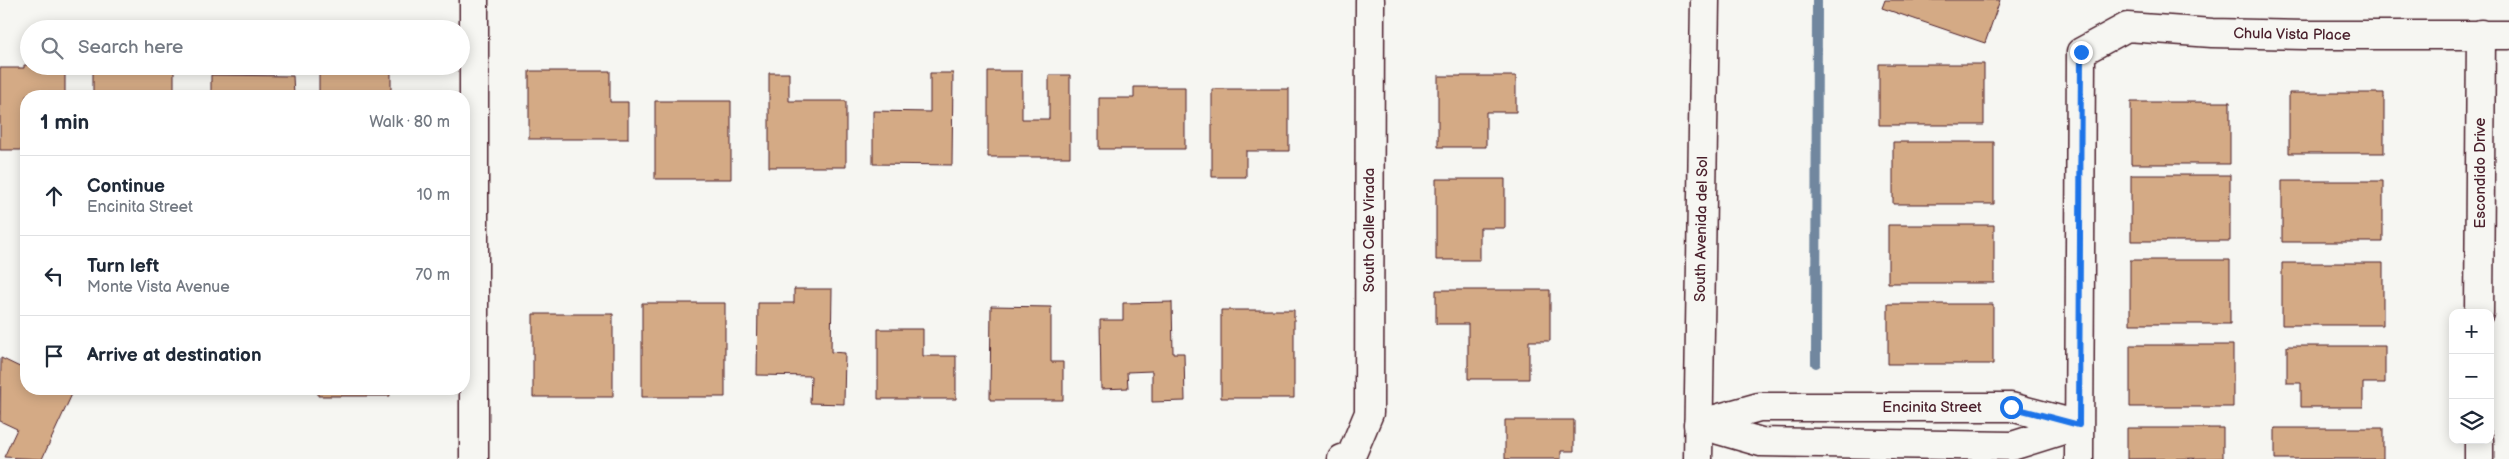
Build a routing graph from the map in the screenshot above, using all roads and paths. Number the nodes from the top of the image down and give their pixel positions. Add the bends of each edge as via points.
1 (474, 0) edge
2 (1370, 0) edge
3 (1705, 0) edge
4 (2481, 34) junction
5 (2509, 35) edge
6 (2479, 309) edge
7 (1698, 424) junction
8 (2079, 425) junction
9 (2479, 444) edge
10 (1346, 458) edge
11 (474, 459) edge
12 (1698, 459) edge
13 (2079, 459) edge
14 (2479, 459) edge

1 - 11 street
2 - 10 street, South Calle Virada via 1369,413
3 - 7 street, South Avenida del Sol
4 - 5 street, Chula Vista Place
4 - 6 street, Escondido Drive
4 - 8 street, Chula Vista Place via 2304,35 2127,27 2081,52
7 - 8 street, Encinita Street via 1759,406 1778,406 2011,407
7 - 8 street via 1761,442 2012,446
7 - 12 street, South Avenida del Sol
8 - 13 street
9 - 14 street

